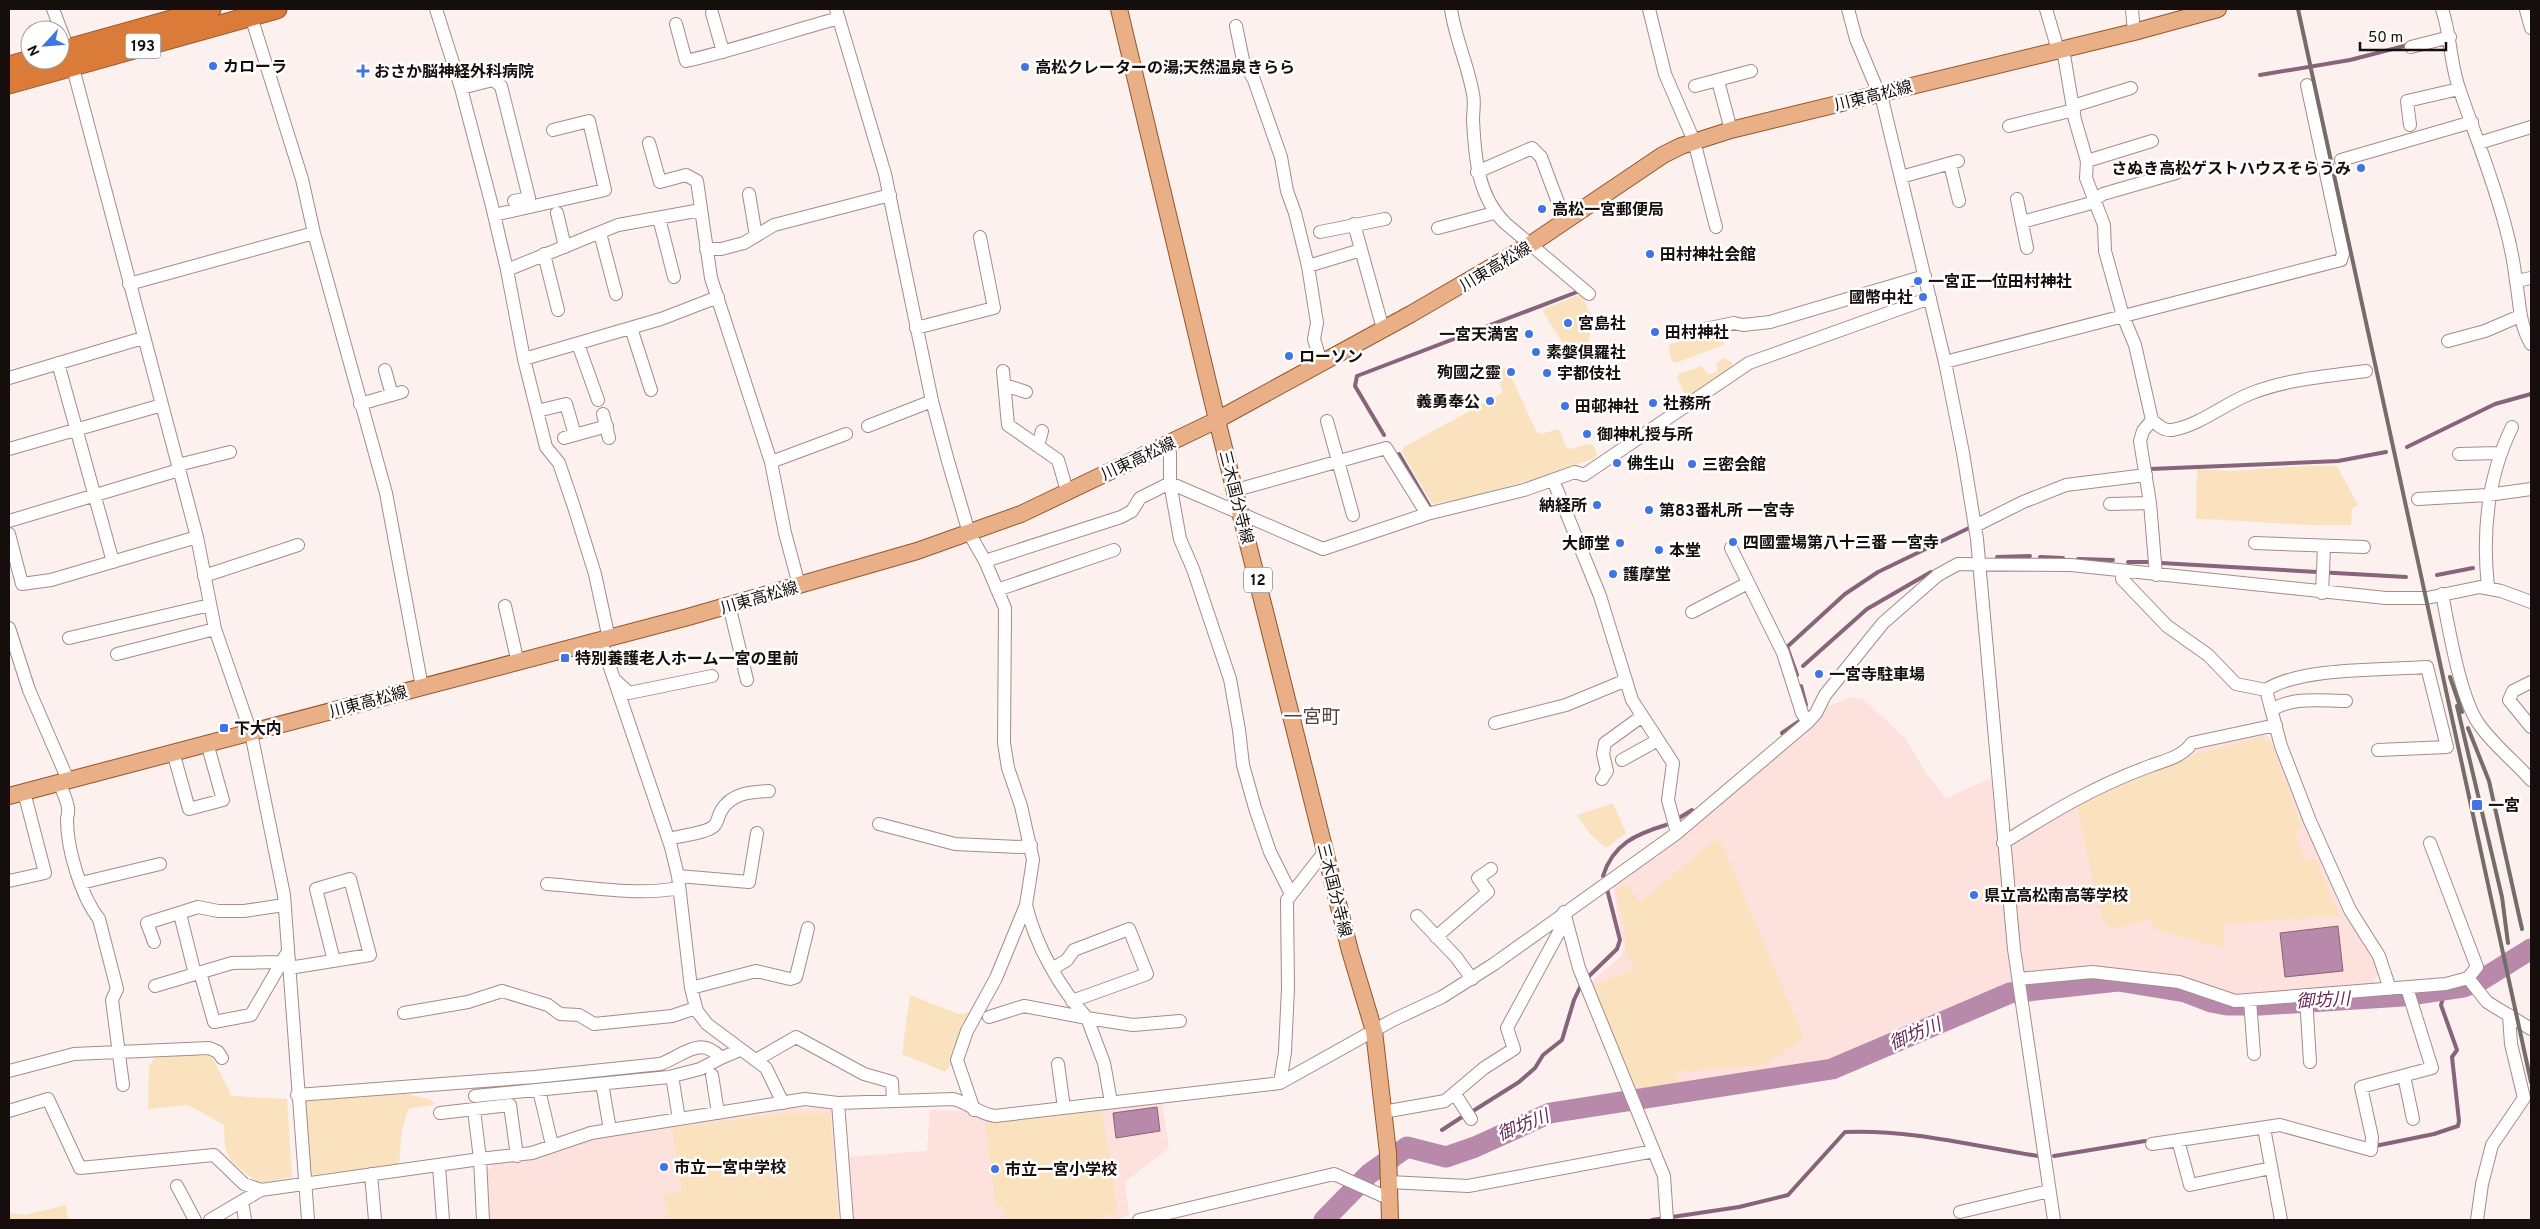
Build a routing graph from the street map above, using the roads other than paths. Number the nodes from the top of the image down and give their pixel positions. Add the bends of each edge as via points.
1 (211, 9) edge
2 (277, 9) edge
3 (436, 9) edge
4 (1119, 9) edge
5 (1452, 9) edge
6 (1649, 9) edge
7 (1848, 9) edge
8 (2046, 9) edge
9 (2132, 9) edge
10 (2442, 9) edge
11 (2213, 10) edge
12 (2526, 10) dead end
13 (250, 12) edge
14 (712, 13) dead end
15 (838, 13) edge
16 (676, 24) dead end
17 (1236, 26) dead end
18 (2531, 28) edge
19 (2134, 32) junction
20 (2450, 37) junction
21 (2411, 47) dead end
22 (2061, 50) junction
23 (723, 52) junction
24 (70, 55) edge
25 (70, 55) edge
26 (70, 67) edge
27 (38, 70) edge
28 (1750, 71) dead end
29 (1718, 81) junction
30 (9, 84) edge
31 (1695, 86) dead end
32 (2307, 86) dead end
33 (461, 88) junction
34 (2131, 88) dead end
35 (2459, 89) junction
36 (1880, 93) junction
37 (2073, 108) junction
38 (2472, 122) junction
39 (2009, 126) dead end
40 (2410, 126) dead end
41 (2531, 127) edge
42 (553, 130) dead end
43 (1731, 130) junction
44 (1694, 141) junction
45 (2152, 141) dead end
46 (650, 143) dead end
47 (2479, 144) junction
48 (2341, 160) dead end
49 (2087, 161) junction
50 (1477, 172) junction
51 (2176, 172) dead end
52 (1901, 177) junction
53 (749, 194) dead end
54 (890, 195) junction
55 (2016, 199) dead end
56 (2094, 200) junction
57 (1959, 201) dead end
58 (493, 210) junction
59 (701, 210) junction
60 (557, 213) dead end
61 (1494, 213) junction
62 (659, 218) junction
63 (1385, 219) dead end
64 (1565, 221) junction
65 (2022, 222) junction
66 (1354, 224) junction
67 (1716, 227) dead end
68 (1438, 228) dead end
69 (600, 232) junction
70 (1320, 232) dead end
71 (314, 233) junction
72 (756, 236) junction
73 (980, 238) dead end
74 (1531, 244) junction
75 (565, 247) junction
76 (2027, 248) dead end
77 (706, 249) junction
78 (1361, 250) junction
79 (544, 254) junction
80 (1308, 266) junction
81 (507, 270) junction
82 (1925, 276) junction
83 (674, 277) dead end
84 (2522, 280) edge
85 (129, 284) junction
86 (616, 294) dead end
87 (1589, 294) dead end
88 (718, 297) junction
89 (1930, 298) junction
90 (558, 310) dead end
91 (2123, 316) junction
92 (2520, 316) junction
93 (631, 328) junction
94 (916, 328) junction
95 (1383, 329) junction
96 (1695, 331) dead end
97 (144, 338) junction
98 (2448, 341) dead end
99 (578, 344) junction
100 (2531, 344) edge
101 (524, 359) junction
102 (1945, 362) junction
103 (58, 363) junction
104 (1321, 363) junction
105 (384, 370) dead end
106 (1003, 371) dead end
107 (2366, 372) dead end
108 (9, 378) edge
109 (1005, 385) junction
110 (651, 390) dead end
111 (1026, 392) dead end
112 (598, 400) dead end
113 (932, 401) junction
114 (360, 404) junction
115 (162, 405) junction
116 (537, 411) junction
117 (1217, 420) junction
118 (1328, 420) dead end
119 (2152, 420) junction
120 (606, 426) dead end
121 (868, 426) dead end
122 (2512, 427) dead end
123 (77, 429) junction
124 (1042, 431) dead end
125 (846, 434) dead end
126 (1167, 445) junction
127 (1038, 446) junction
128 (9, 449) edge
129 (230, 452) dead end
130 (2499, 453) junction
131 (2459, 454) dead end
132 (1338, 460) junction
133 (771, 462) junction
134 (178, 468) junction
135 (2146, 475) junction
136 (1553, 480) junction
137 (1170, 483) junction
138 (2531, 489) edge
139 (1236, 490) junction
140 (1067, 491) junction
141 (96, 495) junction
142 (2488, 496) junction
143 (2418, 499) dead end
144 (2150, 503) junction
145 (2110, 504) dead end
146 (1242, 514) junction
147 (1427, 514) junction
148 (1353, 516) dead end
149 (9, 521) edge
150 (1975, 526) junction
151 (969, 533) junction
152 (9, 534) edge
153 (197, 537) junction
154 (2255, 543) dead end
155 (298, 545) dead end
156 (2324, 547) junction
157 (2364, 547) dead end
158 (1731, 548) dead end
159 (1114, 550) dead end
160 (985, 561) junction
161 (113, 562) junction
162 (1978, 564) junction
163 (2123, 571) junction
164 (2156, 575) junction
165 (204, 576) junction
166 (1748, 583) junction
167 (799, 585) junction
168 (2488, 587) junction
169 (997, 590) junction
170 (2322, 593) junction
171 (2442, 594) junction
172 (2531, 602) edge
173 (729, 605) junction
174 (210, 606) junction
175 (505, 606) dead end
176 (1692, 612) dead end
177 (9, 628) edge
178 (215, 629) junction
179 (69, 638) dead end
180 (605, 640) junction
181 (117, 654) dead end
182 (518, 663) junction
183 (712, 676) dead end
184 (614, 680) junction
185 (747, 680) dead end
186 (1624, 681) junction
187 (2531, 682) edge
188 (422, 687) junction
189 (2266, 690) junction
190 (2346, 701) dead end
191 (2272, 710) junction
192 (1641, 717) junction
193 (1808, 722) junction
194 (1495, 723) dead end
195 (2276, 726) junction
196 (2531, 727) edge
197 (251, 732) junction
198 (1658, 740) junction
199 (207, 743) junction
200 (2378, 750) dead end
201 (173, 752) junction
202 (1622, 760) dead end
203 (1602, 779) dead end
204 (2531, 780) edge
205 (64, 781) junction
206 (769, 791) dead end
207 (16, 794) edge
208 (879, 824) dead end
209 (756, 833) dead end
210 (1677, 833) junction
211 (668, 839) junction
212 (2003, 843) junction
213 (2430, 843) dead end
214 (1031, 845) junction
215 (1325, 850) junction
216 (160, 864) dead end
217 (1491, 869) dead end
218 (9, 881) edge
219 (679, 882) junction
220 (81, 883) junction
221 (547, 884) dead end
222 (1291, 894) junction
223 (284, 905) junction
224 (1026, 905) junction
225 (180, 914) junction
226 (1565, 915) junction
227 (1417, 916) dead end
228 (808, 928) dead end
229 (1436, 937) junction
230 (154, 942) dead end
231 (286, 961) junction
232 (334, 961) junction
233 (1052, 969) junction
234 (198, 973) junction
235 (1472, 979) junction
236 (2019, 980) junction
237 (2471, 981) junction
238 (155, 986) dead end
239 (691, 988) junction
240 (2390, 989) junction
241 (2409, 993) junction
242 (1072, 1001) junction
243 (2306, 1001) junction
244 (2251, 1005) junction
245 (696, 1008) junction
246 (404, 1013) dead end
247 (2509, 1015) junction
248 (989, 1017) dead end
249 (1087, 1018) junction
250 (1180, 1021) dead end
251 (2529, 1025) edge
252 (1374, 1031) junction
253 (740, 1050) junction
254 (120, 1053) junction
255 (2254, 1054) dead end
256 (222, 1058) dead end
257 (721, 1058) junction
258 (756, 1060) junction
259 (2310, 1062) dead end
260 (1058, 1064) dead end
261 (9, 1071) edge
262 (712, 1075) dead end
263 (2404, 1076) junction
264 (673, 1082) dead end
265 (1280, 1083) junction
266 (123, 1085) dead end
267 (603, 1089) dead end
268 (539, 1090) junction
269 (297, 1094) junction
270 (1455, 1094) junction
271 (475, 1096) dead end
272 (893, 1100) junction
273 (1111, 1102) junction
274 (783, 1103) junction
275 (838, 1103) junction
276 (1064, 1108) junction
277 (474, 1110) junction
278 (974, 1110) junction
279 (9, 1111) edge
280 (1383, 1112) junction
281 (440, 1113) dead end
282 (718, 1113) junction
283 (679, 1119) junction
284 (1471, 1119) dead end
285 (2413, 1119) dead end
286 (2264, 1128) junction
287 (610, 1130) junction
288 (2178, 1140) junction
289 (2152, 1144) dead end
290 (552, 1145) junction
291 (1654, 1151) junction
292 (517, 1156) junction
293 (480, 1159) junction
294 (440, 1166) junction
295 (2271, 1168) junction
296 (371, 1174) junction
297 (1389, 1177) junction
298 (304, 1183) junction
299 (177, 1186) dead end
300 (261, 1190) junction
301 (2049, 1191) junction
302 (1390, 1199) junction
303 (242, 1201) junction
304 (1960, 1212) dead end
305 (1667, 1217) edge
306 (195, 1220) edge
307 (210, 1220) edge
308 (245, 1220) edge
309 (308, 1220) edge
310 (376, 1220) edge
311 (444, 1220) edge
312 (483, 1220) edge
313 (847, 1220) edge
314 (1139, 1220) edge
315 (1390, 1220) edge
316 (2054, 1220) edge
317 (2281, 1220) edge
318 (2477, 1220) edge

1 - 24 highway, 193
2 - 13 highway, 193
3 - 33 street
4 - 117 main road, 三木国分寺線 / 12
5 - 50 street via 1474,96
6 - 44 street via 1665,74
7 - 36 street via 1856,39
8 - 22 street
9 - 19 street
10 - 20 street
11 - 19 main road, 川東高松線
12 - 18 street
13 - 25 highway, 193
13 - 71 street via 302,179
14 - 23 street
15 - 23 street
15 - 54 street
16 - 23 street via 686,61
17 - 80 street via 1243,60 1254,80 1281,157
19 - 22 main road, 川東高松線
20 - 21 street
20 - 35 street
22 - 36 main road, 川東高松線
22 - 37 street
26 - 85 street
27 - 30 highway, 193
28 - 29 street
29 - 31 street
29 - 43 street
32 - 91 street via 2343,253 2341,260
33 - 58 street
33 - 58 street via 493,80 501,86 529,198
34 - 37 street
35 - 38 street
35 - 40 street via 2407,102
36 - 43 main road, 川東高松線
36 - 52 street
37 - 39 street
37 - 49 street
38 - 47 street
38 - 48 street
41 - 47 street
42 - 58 street via 589,121 605,190
43 - 44 main road, 川東高松線
44 - 64 main road, 川東高松線 via 1663,155
44 - 67 street
45 - 49 street
46 - 59 street via 660,182 686,175 697,182
47 - 84 street
49 - 56 street via 2086,178
50 - 61 street
50 - 64 street via 1532,148 1541,158
51 - 56 street via 2103,194
52 - 57 street via 1954,163
52 - 82 street
53 - 72 street
54 - 72 street via 774,225
54 - 94 street
55 - 65 street
56 - 65 street
56 - 91 street via 2104,225 2105,251
58 - 81 street
59 - 62 street
59 - 77 street
60 - 75 street
61 - 68 street
61 - 74 street
62 - 69 street via 618,225
62 - 83 street
63 - 66 street
64 - 74 main road, 川東高松線
65 - 76 street
66 - 70 street
66 - 78 street
69 - 75 street
69 - 86 street
71 - 85 street
71 - 114 street
72 - 77 street via 721,249
73 - 94 street via 994,308
74 - 87 street
74 - 95 main road, 川東高松線
75 - 79 street
77 - 88 street
78 - 80 street
78 - 95 street
79 - 81 street
79 - 90 street
80 - 104 street via 1317,323 1314,339
81 - 101 street
82 - 89 street
82 - 96 street via 1770,322 1743,325 1734,322
84 - 92 street
85 - 97 street
88 - 93 street
88 - 133 street
89 - 102 street
89 - 136 street via 1749,364 1584,475 1575,472
91 - 102 street
91 - 119 street via 2135,345
92 - 98 street via 2485,331
92 - 100 street
93 - 99 street
93 - 110 street
94 - 113 street
95 - 104 main road, 川東高松線
97 - 103 street
97 - 115 street
99 - 101 street
99 - 112 street
101 - 116 street
102 - 150 street
103 - 108 street
103 - 123 street
104 - 117 main road, 川東高松線
105 - 114 street via 397,393
106 - 109 street
107 - 119 street via 2316,378 2251,393 2220,411 2171,430 2162,429
109 - 111 street
109 - 127 street via 1008,425
113 - 121 street
113 - 151 street
114 - 188 street via 386,493
115 - 123 street
115 - 134 street
116 - 120 street via 566,404 570,436
116 - 180 street via 546,447 559,463 595,574
117 - 126 main road, 川東高松線
117 - 139 main road, 三木国分寺線 / 12
118 - 132 street
119 - 135 street via 2140,441
122 - 130 street
123 - 128 street
123 - 141 street
124 - 127 street
125 - 133 street
126 - 137 street
126 - 140 main road, 川東高松線
127 - 140 street via 1058,460
129 - 134 street
130 - 131 street
130 - 142 street
132 - 139 street
132 - 147 street via 1386,448
132 - 148 street
133 - 167 street
134 - 141 street
134 - 153 street
135 - 144 street
135 - 150 street via 2066,485
136 - 147 street
136 - 186 street via 1600,596
137 - 146 street
137 - 160 street via 1140,498 1132,511 1121,517
137 - 222 street via 1180,539 1230,679 1243,765 1255,808 1270,852
138 - 142 street
139 - 146 main road, 三木国分寺線 / 12
140 - 151 main road, 川東高松線 via 1021,514
141 - 149 street
141 - 161 street
142 - 143 street
142 - 168 street via 2484,554
144 - 145 street
144 - 164 street
146 - 147 street via 1323,549
146 - 215 main road, 三木国分寺線 / 12
150 - 162 street
151 - 160 street
151 - 167 main road, 川東高松線
152 - 161 street via 22,584 50,580
153 - 161 street
153 - 165 street
154 - 156 street
155 - 165 street
156 - 157 street
156 - 170 street
158 - 166 street
159 - 169 street
160 - 169 street
162 - 163 street via 2071,565
162 - 193 street via 1958,564 1946,570 1883,623 1825,695
162 - 212 street
163 - 164 street
163 - 189 street via 2122,580 2167,626 2208,655 2236,684
164 - 170 street
165 - 174 street
166 - 176 street
166 - 193 street via 1783,653
167 - 173 main road, 川東高松線
168 - 171 street
168 - 172 street
169 - 214 street via 1005,608 1004,744
170 - 171 street via 2408,599
171 - 204 street via 2452,646 2473,715
173 - 180 main road, 川東高松線
173 - 185 street
174 - 178 street
174 - 179 street
175 - 182 street
177 - 205 street via 28,690
178 - 181 street
178 - 197 street
180 - 182 main road, 川東高松線
180 - 184 street
182 - 188 main road, 川東高松線
183 - 184 street via 629,693
184 - 211 street
186 - 192 street
186 - 194 street via 1566,705
187 - 196 street via 2513,691 2509,700
188 - 197 main road, 川東高松線
189 - 191 street
189 - 200 street via 2278,681 2308,675 2426,667 2447,747
190 - 191 street via 2299,701 2282,704
191 - 195 street
192 - 198 street
192 - 203 street via 1605,743 1603,754 1607,771
193 - 210 street
195 - 212 street via 2192,743 2184,753 2114,779 2077,797
195 - 240 street via 2310,821 2350,910 2379,956
197 - 199 main road, 川東高松線
197 - 223 street
198 - 202 street
198 - 210 street via 1673,763 1668,800
199 - 201 main road, 川東高松線
199 - 201 street via 223,800 189,808
201 - 205 main road, 川東高松線
205 - 207 main road, 川東高松線
205 - 220 street via 71,848
206 - 211 street via 733,798 726,802 716,825
207 - 218 street via 45,873
208 - 214 street via 955,844
209 - 219 street via 749,882
210 - 226 street
211 - 219 street
212 - 236 street
213 - 237 street via 2477,967
214 - 224 street via 1034,860
215 - 222 street
215 - 252 main road, 三木国分寺線 / 12
216 - 220 street
217 - 229 street via 1478,878 1488,892
219 - 221 street via 669,890 617,890
219 - 239 street
220 - 254 street via 92,910 99,918 117,989 112,1000
222 - 265 street via 1287,900 1286,915 1288,988
223 - 225 street via 244,911 218,911 198,906
223 - 231 street
224 - 233 street
224 - 278 street via 996,978 967,1031 957,1060
225 - 230 street via 147,923
225 - 234 street
226 - 235 street
226 - 270 street via 1507,1028 1514,1049 1484,1068
226 - 291 street via 1579,968
227 - 229 street
228 - 239 street via 796,977 790,979 756,971
229 - 235 street
231 - 232 street
231 - 234 street via 232,963
231 - 234 street via 251,1015 214,1022
231 - 269 street
232 - 232 street via 370,955 350,879 316,889
233 - 242 street
233 - 242 street via 1067,960 1074,950 1129,929 1147,974
234 - 238 street
235 - 252 street via 1421,1009
236 - 244 street via 2092,972 2179,982
236 - 301 street
237 - 241 street
237 - 247 street via 2486,1002
239 - 245 street
240 - 241 street
240 - 243 street
241 - 263 street via 2432,1068
242 - 249 street
243 - 244 street
243 - 259 street
244 - 255 street
245 - 246 street via 672,1016 594,1024 579,1015 560,1014 548,1005 502,991 468,1002
245 - 253 street via 707,1024
247 - 251 street
247 - 318 street via 2511,1044 2524,1098 2492,1145
248 - 249 street via 1024,1006
249 - 250 street via 1133,1025
249 - 273 street via 1104,1063
252 - 265 street
252 - 280 main road, 三木国分寺線 / 12
253 - 257 street
253 - 258 street
254 - 256 street via 210,1048
254 - 261 street via 74,1054
254 - 266 street
257 - 268 street via 700,1069 669,1077
257 - 269 street via 714,1050 704,1048 682,1050 672,1060 660,1064
258 - 272 street via 796,1037 864,1074 892,1082
258 - 274 street via 766,1068
260 - 276 street
262 - 282 street
263 - 285 street
263 - 286 street via 2360,1087 2372,1137 2371,1150 2280,1125
264 - 283 street
265 - 273 street
267 - 287 street
268 - 271 street
268 - 290 street
269 - 298 street
270 - 280 street via 1444,1101
270 - 284 street
272 - 275 street
272 - 278 street via 953,1099
273 - 276 street
274 - 275 street via 805,1100
274 - 282 street
275 - 313 street
276 - 278 street via 995,1116
277 - 281 street
277 - 292 street via 510,1105
277 - 293 street
279 - 300 street via 48,1099 80,1168 214,1154 244,1184
280 - 297 main road, 三木国分寺線 / 12
282 - 283 street
283 - 287 street
286 - 288 street
286 - 295 street
287 - 290 street
288 - 289 street
288 - 295 street via 2190,1185
290 - 292 street
291 - 297 street via 1468,1186
291 - 305 street via 1664,1176
292 - 293 street
293 - 294 street
293 - 312 street
294 - 296 street
294 - 311 street
295 - 317 street
296 - 298 street
296 - 310 street
297 - 302 main road, 三木国分寺線 / 12
298 - 300 street
298 - 309 street
299 - 306 street
300 - 303 street
301 - 304 street
301 - 316 street
302 - 314 street via 1334,1174
302 - 315 main road, 三木国分寺線 / 12
303 - 307 street
303 - 308 street

